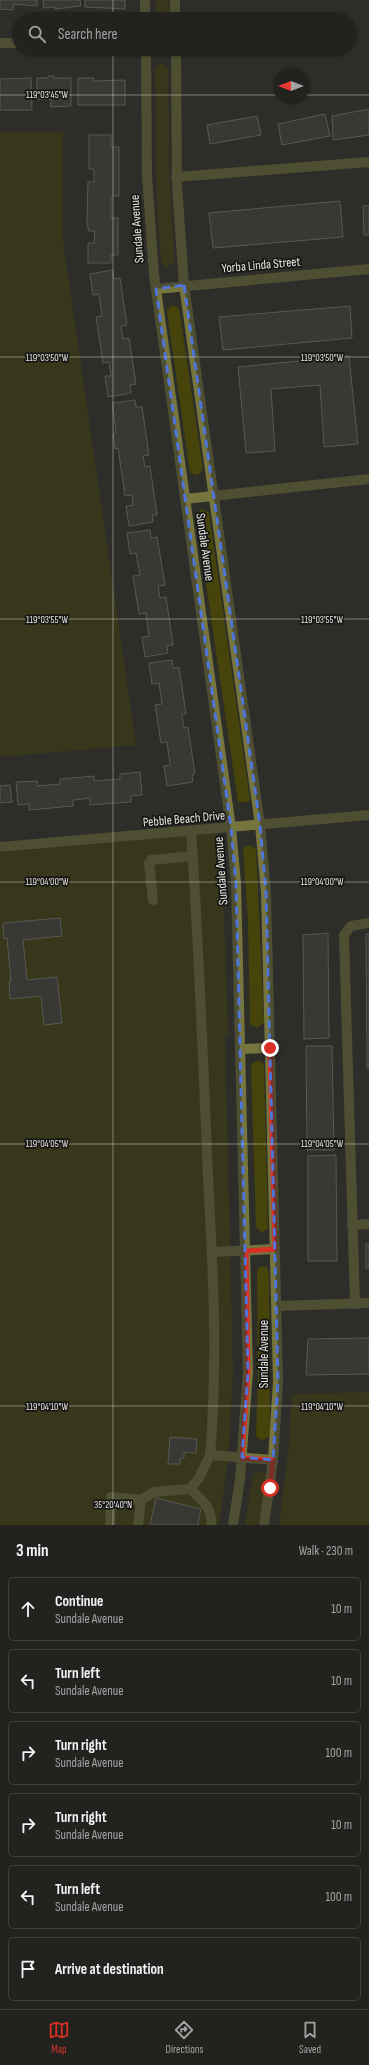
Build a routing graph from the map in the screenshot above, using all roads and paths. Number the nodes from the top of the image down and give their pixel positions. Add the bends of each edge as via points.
1 (145, 0) edge
2 (175, 0) edge
3 (145, 12) edge
4 (175, 12) edge
5 (12, 43) edge
6 (0, 44) edge
7 (146, 56) edge
8 (176, 56) edge
9 (369, 162) edge
10 (176, 177) junction
11 (369, 268) edge
12 (184, 285) junction
13 (156, 288) junction
14 (369, 480) edge
15 (213, 496) junction
16 (185, 499) junction
17 (369, 815) edge
18 (260, 825) junction
19 (232, 828) junction
20 (191, 831) junction
21 (0, 847) edge
22 (193, 856) junction
23 (153, 900) dead end
24 (369, 923) edge
25 (270, 1048) junction
26 (241, 1049) junction
27 (369, 1224) edge
28 (352, 1225) junction
29 (275, 1249) junction
30 (246, 1251) junction
31 (212, 1252) junction
32 (369, 1303) edge
33 (354, 1304) junction
34 (277, 1306) junction
35 (210, 1455) junction
36 (242, 1458) junction
37 (273, 1460) junction
38 (190, 1489) junction
39 (141, 1500) junction
40 (110, 1525) edge
41 (138, 1525) edge
42 (211, 1525) edge
43 (233, 1525) edge
44 (264, 1525) edge

1 - 3 street
2 - 4 street
5 - 6 street
7 - 13 street, Sundale Avenue via 147,176
8 - 10 street, Sundale Avenue
9 - 10 street
10 - 12 street, Sundale Avenue
11 - 12 street, Yorba Linda Street
12 - 13 street, Yorba Linda Street
12 - 15 street, Sundale Avenue
13 - 16 street, Sundale Avenue
14 - 15 street
15 - 16 street
15 - 18 street, Sundale Avenue
16 - 19 street, Sundale Avenue
17 - 18 street, Pebble Beach Drive
18 - 19 street, Pebble Beach Drive
18 - 25 street, Sundale Avenue via 266,892
19 - 20 street, Pebble Beach Drive
19 - 26 street, Sundale Avenue
20 - 21 street, Pebble Beach Drive
20 - 22 street
22 - 23 street via 151,860 149,863
22 - 31 street
24 - 28 street via 351,926 344,935
25 - 26 street
25 - 29 street, Sundale Avenue
26 - 30 street, Sundale Avenue
27 - 28 street
28 - 33 street
29 - 30 street
29 - 34 street, Sundale Avenue
30 - 31 street
30 - 36 street, Sundale Avenue via 248,1372
31 - 35 street via 215,1381
32 - 33 street
33 - 34 street
34 - 37 street, Sundale Avenue via 278,1381
35 - 36 street
35 - 38 street
36 - 37 street
36 - 43 street, Sundale Avenue
37 - 44 street, Sundale Avenue
38 - 39 street via 154,1492
38 - 42 street via 205,1503 210,1512
39 - 40 street via 111,1498
39 - 41 street

